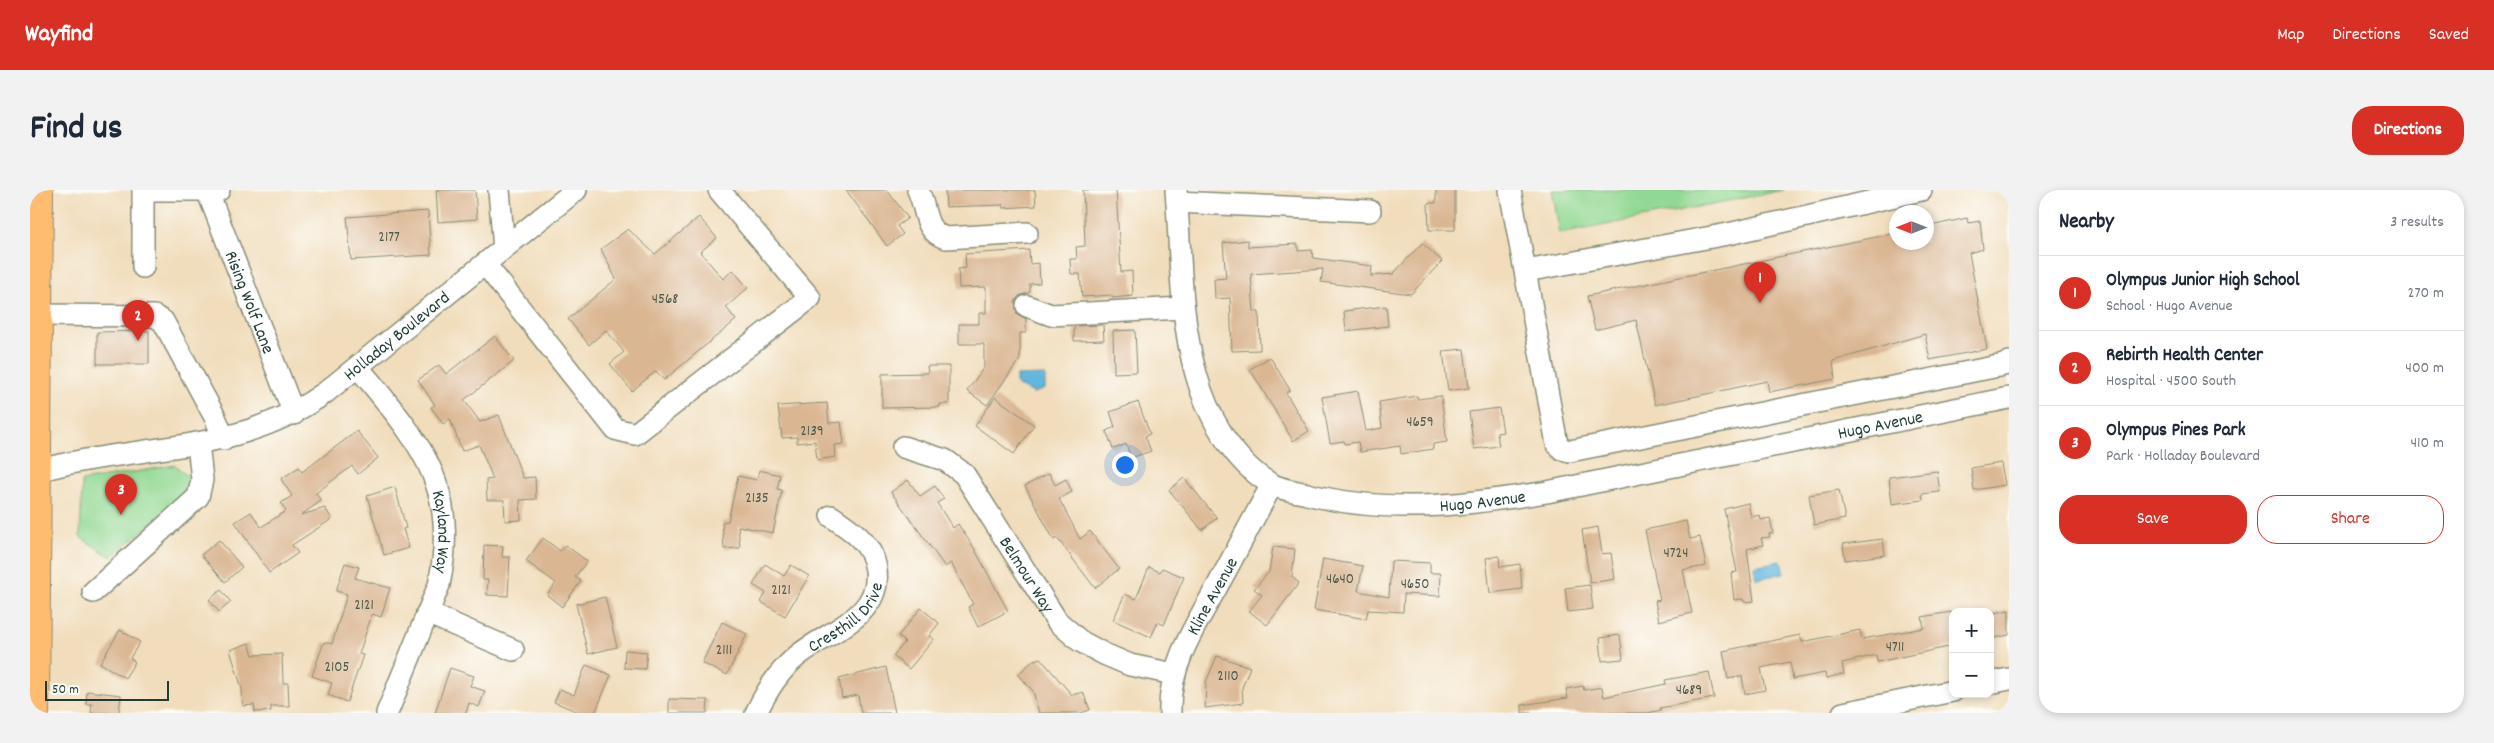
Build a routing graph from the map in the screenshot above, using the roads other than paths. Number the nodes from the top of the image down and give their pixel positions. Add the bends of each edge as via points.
1 (39, 190) edge
2 (143, 190) edge
3 (207, 190) edge
4 (219, 190) edge
5 (500, 190) edge
6 (576, 190) edge
7 (719, 190) edge
8 (918, 190) edge
9 (1510, 190) edge
10 (1921, 190) edge
11 (1176, 196) edge
12 (1370, 211) dead end
13 (1027, 232) dead end
14 (504, 249) junction
15 (485, 264) junction
16 (143, 267) dead end
17 (1526, 271) junction
18 (34, 275) edge
19 (1027, 306) dead end
20 (1184, 308) junction
21 (38, 315) junction
22 (2009, 362) edge
23 (358, 367) junction
24 (2009, 398) edge
25 (294, 414) junction
26 (224, 439) junction
27 (198, 443) junction
28 (903, 447) dead end
29 (34, 472) edge
30 (1272, 485) junction
31 (832, 516) dead end
32 (92, 592) dead end
33 (427, 613) junction
34 (513, 650) dead end
35 (1174, 674) junction
36 (2009, 679) edge
37 (1994, 682) edge
38 (1949, 691) edge
39 (35, 713) edge
40 (387, 713) edge
41 (756, 713) edge
42 (1170, 713) edge
43 (1843, 713) edge

1 - 18 main road
2 - 3 street
2 - 16 street
3 - 4 street
3 - 25 street, Rising Wolf Lane
5 - 14 street
6 - 14 street, Holladay Boulevard
7 - 15 street via 810,298 635,434 615,429
8 - 13 street via 928,223 938,236
9 - 17 street
10 - 17 street via 1720,235
11 - 12 street
11 - 20 street, Hugo Avenue
14 - 15 street, Holladay Boulevard
15 - 23 street, Holladay Boulevard
17 - 22 street via 1557,444 1570,451
18 - 21 main road
19 - 20 street via 1050,315
20 - 30 street, Hugo Avenue via 1196,374 1209,409 1227,441 1247,465
21 - 26 street via 154,316 163,322
21 - 29 main road
23 - 25 street, Holladay Boulevard
23 - 33 street, Kayland Way via 421,450 434,474 442,501 446,530 444,562 439,585
24 - 30 street, Hugo Avenue via 1486,502 1428,507 1370,505 1336,501
25 - 26 street, Holladay Boulevard via 260,429
26 - 27 street, Holladay Boulevard
27 - 29 street, Holladay Boulevard via 78,460
27 - 32 street via 202,480 198,497
28 - 35 street, Belmour Way via 945,460 964,474 1057,621 1080,641 1130,665
29 - 39 main road
30 - 35 street, Kline Avenue via 1186,644
31 - 41 street, Cresthill Drive via 854,532 870,551 877,579 873,597 854,618 789,663
33 - 34 street
33 - 40 street, Kayland Way
35 - 42 street, Kline Avenue
36 - 37 street
38 - 43 street

